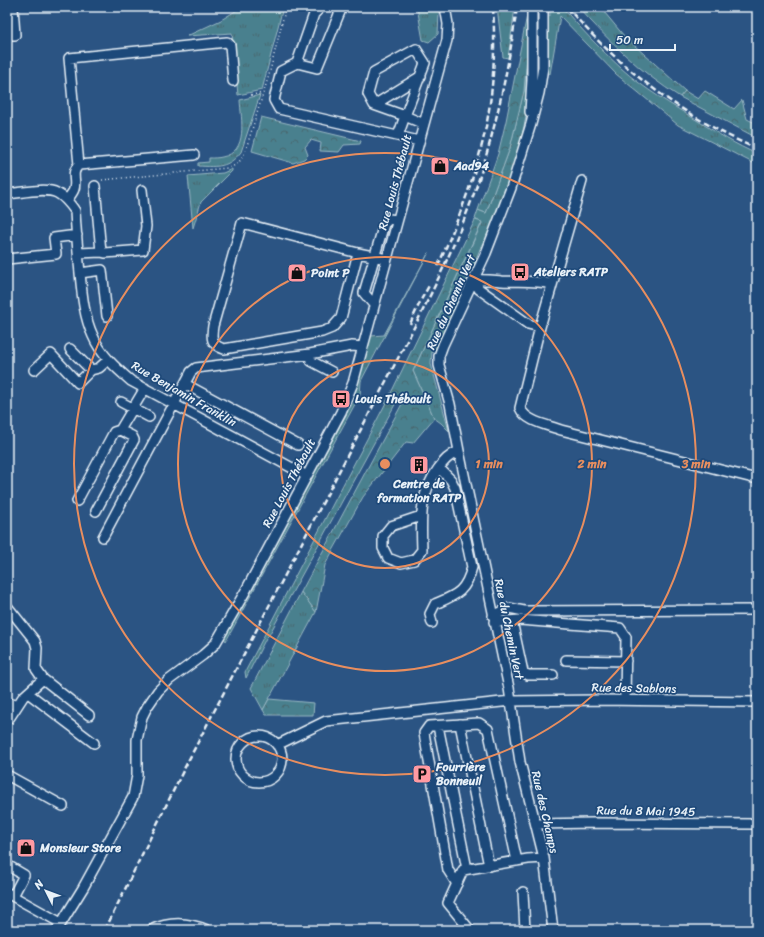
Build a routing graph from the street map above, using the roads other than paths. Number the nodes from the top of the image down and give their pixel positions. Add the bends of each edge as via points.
1 (13, 7) edge
2 (321, 7) edge
3 (342, 7) edge
4 (445, 7) edge
5 (532, 7) edge
6 (543, 7) edge
7 (7, 36) edge
8 (297, 63) junction
9 (421, 76) junction
10 (233, 81) dead end
11 (374, 105) junction
12 (405, 116) junction
13 (424, 124) junction
14 (398, 136) junction
15 (419, 141) junction
16 (522, 152) junction
17 (194, 155) dead end
18 (79, 165) junction
19 (582, 180) dead end
20 (96, 183) road end
21 (142, 190) dead end
22 (7, 194) edge
23 (67, 200) junction
24 (397, 220) junction
25 (77, 235) junction
26 (101, 252) junction
27 (78, 253) junction
28 (358, 253) junction
29 (374, 257) junction
30 (7, 259) edge
31 (387, 259) junction
32 (80, 273) junction
33 (474, 280) junction
34 (552, 284) junction
35 (374, 305) junction
36 (107, 316) dead end
37 (540, 327) junction
38 (362, 347) junction
39 (70, 348) dead end
40 (310, 354) junction
41 (108, 360) junction
42 (34, 370) dead end
43 (91, 370) junction
44 (332, 372) dead end
45 (185, 384) junction
46 (145, 388) junction
47 (121, 402) dead end
48 (174, 404) junction
49 (132, 408) junction
50 (149, 417) dead end
51 (120, 430) junction
52 (298, 445) dead end
53 (459, 451) junction
54 (439, 468) junction
55 (307, 476) junction
56 (757, 479) edge
57 (77, 501) dead end
58 (96, 511) dead end
59 (421, 516) junction
60 (103, 537) dead end
61 (7, 606) edge
62 (757, 610) edge
63 (494, 619) junction
64 (512, 620) junction
65 (432, 623) dead end
66 (566, 660) dead end
67 (626, 661) junction
68 (553, 675) dead end
69 (43, 679) junction
70 (28, 693) junction
71 (625, 700) junction
72 (511, 701) junction
73 (7, 702) edge
74 (757, 702) edge
75 (17, 706) junction
76 (89, 715) dead end
77 (7, 719) edge
78 (460, 724) junction
79 (438, 726) junction
80 (94, 743) dead end
81 (277, 745) junction
82 (7, 775) edge
83 (63, 806) dead end
84 (536, 824) junction
85 (757, 824) edge
86 (544, 858) junction
87 (517, 861) junction
88 (7, 865) edge
89 (489, 866) junction
90 (467, 869) junction
91 (457, 884) junction
92 (524, 892) dead end
93 (9, 896) edge
94 (59, 927) edge
95 (151, 930) edge
96 (207, 930) edge
97 (470, 930) edge
98 (525, 930) edge
99 (553, 930) edge

1 - 7 street via 15,35
2 - 8 street via 314,14
3 - 8 street via 317,68
4 - 13 street, Rue Louis Thébault via 447,40
5 - 16 street, Rue du Chemin Vert via 531,102
6 - 16 street, Rue du Chemin Vert via 542,80
8 - 14 street via 281,71 274,100 279,109
9 - 11 street
9 - 11 street via 426,63 416,49 374,72 368,94
9 - 12 street
10 - 18 street via 230,45 227,42 69,58
11 - 12 street
12 - 13 street
12 - 14 street
13 - 15 street, Rue Louis Thébault
14 - 15 street
15 - 24 street, Rue Louis Thébault
16 - 33 street, Rue du Chemin Vert via 500,218
17 - 18 street
18 - 23 street via 74,178 74,190
19 - 34 street
20 - 26 street
21 - 26 street via 146,226 143,250
22 - 23 street via 48,190
23 - 25 street, Rue Benjamin Franklin via 74,211
24 - 29 street via 389,219 384,224
24 - 31 street, Rue Louis Thébault
25 - 27 street, Rue Benjamin Franklin
25 - 30 street via 54,238 56,254
26 - 27 street
27 - 32 street, Rue Benjamin Franklin
28 - 28 street via 341,318 332,328 322,332 224,349 214,343 212,334 242,223
28 - 29 street
29 - 31 street
29 - 35 street via 364,293
31 - 35 street, Rue Louis Thébault
32 - 36 street via 102,270
32 - 41 street, Rue Benjamin Franklin via 86,320 93,337
33 - 34 street via 532,280
33 - 37 street via 479,289 528,324
33 - 53 street, Rue du Chemin Vert via 439,356
34 - 37 street
35 - 38 street, Rue Louis Thébault
37 - 56 street via 520,408 533,420 561,430
38 - 40 street via 352,346
38 - 55 street, Rue Louis Thébault via 341,412
39 - 43 street
40 - 44 street via 311,361
40 - 45 street via 196,368
41 - 43 street via 99,368
41 - 46 street, Rue Benjamin Franklin via 131,381
42 - 43 street via 51,354 78,383
45 - 48 street
45 - 52 street
46 - 48 street, Rue Benjamin Franklin
46 - 49 street
47 - 49 street
48 - 55 street, Rue Benjamin Franklin
48 - 60 street
49 - 50 street
49 - 51 street
51 - 57 street via 114,432
51 - 58 street via 132,436 134,440
53 - 54 street via 452,453
53 - 63 street, Rue du Chemin Vert
54 - 59 street via 431,479 423,500
54 - 65 street via 455,488 472,567 464,587 455,596 435,604 430,614
55 - 94 street, Rue Louis Thébault via 215,644 169,680 147,707 137,740 137,775 133,797
59 - 59 street via 422,550 414,560 401,563 388,558 383,548 383,536 391,526
61 - 69 street via 35,641 36,669
62 - 63 street via 524,611 508,608
63 - 64 street
63 - 72 street, Rue du Chemin Vert
64 - 67 street via 620,628 626,637
64 - 68 street via 523,672
66 - 67 street
67 - 71 street
69 - 70 street
69 - 76 street
70 - 75 street
70 - 80 street
71 - 72 street, Rue des Sablons
71 - 74 street, Rue des Sablons
72 - 81 street, Rue des Sablons via 326,721
72 - 84 street, Rue des Champs via 520,762
73 - 75 street
75 - 77 street
78 - 79 street
78 - 87 street via 479,723 488,729
78 - 89 street
79 - 90 street
79 - 91 street via 429,726 424,733 448,870
81 - 81 street via 271,740 256,736 242,743 236,757 239,771 250,781 265,781 272,778 280,766
82 - 83 street
84 - 85 street, Rue du 8 Mai 1945
84 - 86 street, Rue des Champs
86 - 87 street
86 - 99 street, Rue des Champs
87 - 89 street
88 - 93 street via 24,875
89 - 90 street
90 - 91 street via 463,870
91 - 97 street via 448,903
92 - 98 street
93 - 94 street
95 - 96 street via 181,922

